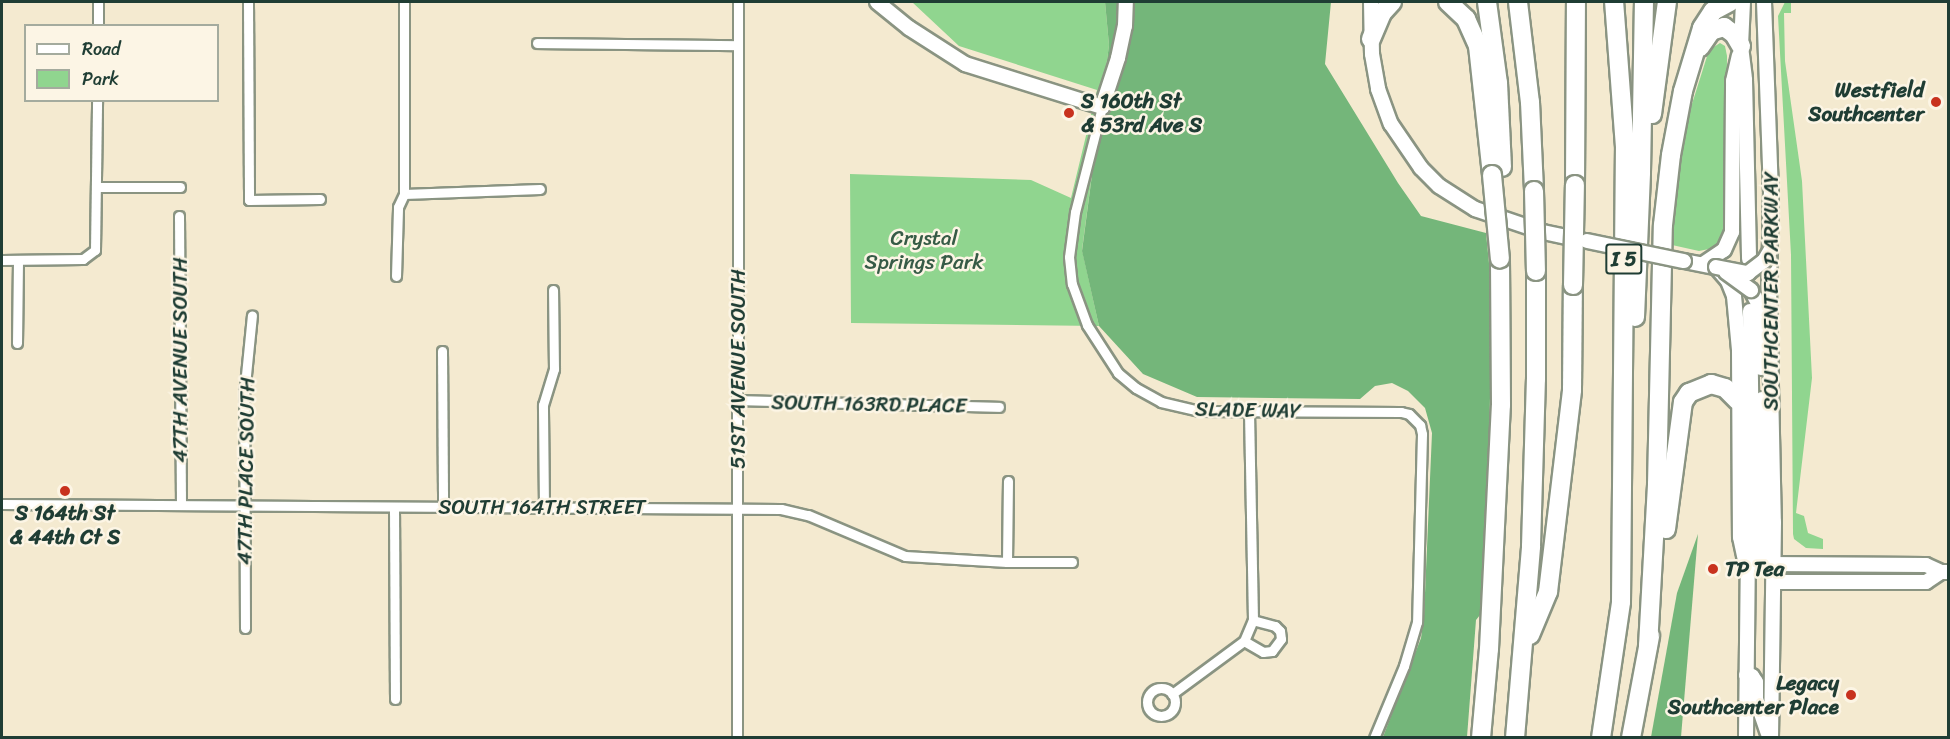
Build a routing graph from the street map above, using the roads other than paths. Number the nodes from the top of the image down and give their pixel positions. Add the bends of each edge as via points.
1 (98, 2) edge
2 (248, 2) edge
3 (404, 2) edge
4 (738, 2) edge
5 (877, 2) edge
6 (1126, 2) edge
7 (1371, 2) edge
8 (1392, 2) edge
9 (1448, 2) edge
10 (1487, 2) edge
11 (1518, 2) edge
12 (1576, 2) edge
13 (1614, 2) edge
14 (1644, 2) edge
15 (1667, 2) edge
16 (1730, 2) edge
17 (1743, 2) edge
18 (1764, 2) edge
19 (98, 24) edge
20 (1371, 39) junction
21 (537, 43) dead end
22 (737, 45) junction
23 (1742, 46) junction
24 (1696, 53) junction
25 (97, 102) edge
26 (1102, 107) junction
27 (1641, 172) junction
28 (1497, 176) junction
29 (97, 187) junction
30 (180, 187) dead end
31 (540, 189) dead end
32 (404, 194) junction
33 (320, 199) dead end
34 (179, 216) dead end
35 (1496, 217) junction
36 (1770, 251) junction
37 (1500, 259) junction
38 (1749, 259) dead end
39 (2, 260) edge
40 (18, 260) junction
41 (1710, 266) junction
42 (396, 276) dead end
43 (553, 290) dead end
44 (1751, 290) junction
45 (1770, 305) junction
46 (1750, 311) dead end
47 (252, 315) dead end
48 (17, 343) dead end
49 (442, 351) dead end
50 (740, 400) junction
51 (1738, 401) junction
52 (999, 407) dead end
53 (1249, 411) junction
54 (1008, 481) dead end
55 (2, 504) edge
56 (181, 504) junction
57 (244, 505) junction
58 (544, 506) junction
59 (737, 507) junction
60 (394, 508) junction
61 (443, 508) junction
62 (1622, 516) junction
63 (1007, 562) junction
64 (1072, 562) dead end
65 (1774, 564) junction
66 (1753, 565) junction
67 (1945, 572) edge
68 (1774, 582) junction
69 (1253, 620) junction
70 (245, 628) dead end
71 (1244, 641) junction
72 (1648, 646) junction
73 (1524, 648) junction
74 (1746, 675) junction
75 (1172, 694) dead end
76 (395, 699) dead end
77 (738, 738) edge
78 (1374, 738) edge
79 (1481, 738) edge
80 (1515, 738) edge
81 (1601, 738) edge
82 (1630, 738) edge
83 (1746, 738) edge
84 (1770, 738) edge

1 - 19 street
2 - 33 street via 249,200
3 - 32 street
4 - 22 street, 51ST AVENUE SOUTH
5 - 26 main road via 964,64
6 - 26 main road via 1120,47
7 - 20 main road
8 - 20 highway via 1382,13
9 - 28 highway via 1466,19 1478,46
10 - 28 highway via 1498,83
11 - 73 highway, I 5, bridge via 1530,102 1536,271 1536,378
12 - 73 highway, I 5, bridge via 1572,390 1548,592
13 - 62 highway, I 5 via 1625,147
14 - 27 highway, I 5
15 - 27 highway
16 - 24 highway via 1713,11 1704,23
17 - 23 main road, SOUTHCENTER PARKWAY
18 - 36 main road, SOUTHCENTER PARKWAY
20 - 35 main road via 1373,69 1383,106 1410,154 1457,199
21 - 22 street
22 - 50 street, 51ST AVENUE SOUTH
23 - 24 highway via 1729,28 1718,28 1708,34
23 - 38 main road, SOUTHCENTER PARKWAY
23 - 41 main road via 1733,81 1732,232 1724,250
24 - 72 highway via 1676,118 1663,225 1659,437
25 - 29 street
26 - 53 street, SLADE WAY via 1075,212 1069,257 1072,284 1087,325 1118,373 1161,402 1199,411
27 - 62 highway, I 5
28 - 35 highway, bridge
28 - 37 highway, bridge via 1505,212
29 - 30 street
29 - 40 street via 95,250 83,258
31 - 32 street
32 - 42 street via 398,207
34 - 56 street, 47TH AVENUE SOUTH
35 - 37 highway, bridge
35 - 41 main road, bridge via 1543,232
36 - 41 main road, bridge via 1748,273
36 - 45 main road, SOUTHCENTER PARKWAY
37 - 79 highway via 1501,405
39 - 40 street
40 - 48 street
41 - 44 main road, bridge
41 - 51 main road via 1728,281 1734,296
43 - 58 street via 554,369 543,405
44 - 45 main road
44 - 66 main road via 1761,321 1763,533
45 - 65 main road, SOUTHCENTER PARKWAY
46 - 66 main road, SOUTHCENTER PARKWAY
47 - 57 street, 47TH PLACE SOUTH via 244,395
49 - 61 street
50 - 52 street, SOUTH 163RD PLACE
50 - 59 street, 51ST AVENUE SOUTH
51 - 66 main road via 1740,537
51 - 72 highway via 1725,388 1711,384 1689,393 1683,402 1661,581
53 - 69 street
53 - 78 street, SLADE WAY via 1401,412 1416,418 1422,435 1417,622 1404,666
54 - 63 street
55 - 56 street, SOUTH 164TH STREET
56 - 57 street, SOUTH 164TH STREET
57 - 60 street, SOUTH 164TH STREET
57 - 70 street, 47TH PLACE SOUTH
58 - 59 street, SOUTH 164TH STREET
58 - 61 street, SOUTH 164TH STREET
59 - 63 street, SOUTH 164TH STREET via 796,510 905,556
59 - 77 street, 51ST AVENUE SOUTH
60 - 61 street, SOUTH 164TH STREET
60 - 76 street
62 - 81 highway, I 5 via 1621,602
63 - 64 street, SOUTH 164TH STREET
65 - 66 main road
65 - 67 main road via 1926,565
65 - 68 main road, SOUTHCENTER PARKWAY
66 - 68 main road
66 - 74 main road, SOUTHCENTER PARKWAY
67 - 68 main road via 1926,582
68 - 84 main road, SOUTHCENTER PARKWAY
69 - 71 street
69 - 71 street via 1275,627 1281,639 1272,651 1263,652
71 - 75 street
72 - 82 highway
73 - 80 highway, I 5
74 - 83 main road, SOUTHCENTER PARKWAY
74 - 84 main road via 1756,682 1756,699

